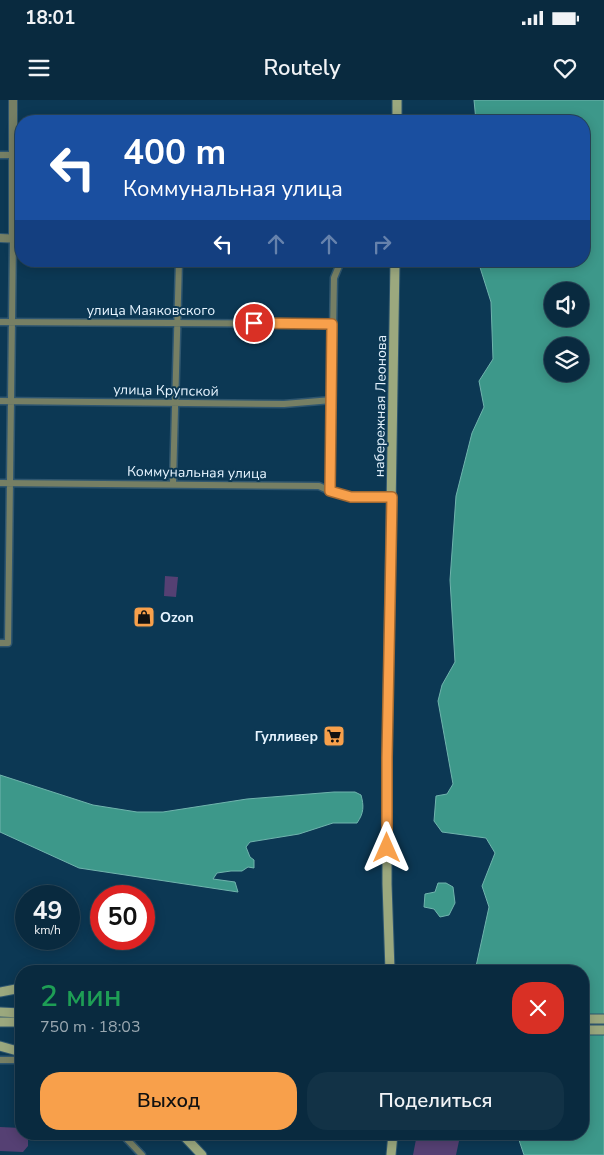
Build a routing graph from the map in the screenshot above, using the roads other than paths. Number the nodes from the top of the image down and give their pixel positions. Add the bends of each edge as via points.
1 (13, 100) edge
2 (397, 100) edge
3 (397, 115) edge
4 (0, 155) edge
5 (12, 155) junction
6 (0, 238) edge
7 (12, 238) junction
8 (179, 267) edge
9 (338, 267) edge
10 (395, 267) edge
11 (0, 322) edge
12 (12, 322) junction
13 (177, 322) junction
14 (332, 324) junction
15 (332, 400) junction
16 (0, 401) edge
17 (10, 401) junction
18 (175, 402) junction
19 (0, 483) edge
20 (10, 483) junction
21 (173, 484) junction
22 (330, 491) junction
23 (392, 497) junction
24 (0, 562) edge
25 (8, 562) junction
26 (0, 643) edge
27 (390, 965) edge
28 (15, 989) edge
29 (0, 992) edge
30 (0, 1012) edge
31 (15, 1013) edge
32 (589, 1019) edge
33 (604, 1020) edge
34 (0, 1022) edge
35 (15, 1022) edge
36 (589, 1030) edge
37 (604, 1030) edge
38 (0, 1046) edge
39 (15, 1050) edge
40 (0, 1060) edge
41 (15, 1060) edge
42 (128, 1140) edge
43 (188, 1140) edge
44 (392, 1140) edge
45 (142, 1155) edge
46 (202, 1155) edge
47 (391, 1155) edge

1 - 5 street
2 - 3 main road
4 - 5 street
5 - 7 street
6 - 7 street
7 - 12 street
8 - 13 street
9 - 14 street via 334,278
10 - 23 main road, набережная Леонова
11 - 12 street, улица Маяковского
12 - 13 street, улица Маяковского
12 - 17 street
13 - 14 street, улица Маяковского
13 - 18 street
14 - 15 street
15 - 18 street, улица Крупской via 284,404
15 - 22 street
16 - 17 street, улица Крупской
17 - 18 street, улица Крупской
17 - 20 street
18 - 21 street
19 - 20 street, Коммунальная улица
20 - 21 street, Коммунальная улица
20 - 25 street
21 - 22 street, Коммунальная улица via 319,486
22 - 23 street, Коммунальная улица via 351,497
23 - 27 main road, набережная Леонова via 387,758
24 - 25 street
25 - 26 street via 8,643
28 - 29 main road
30 - 31 main road
32 - 33 main road
34 - 35 main road
36 - 37 main road
38 - 39 main road
40 - 41 street
42 - 45 street
43 - 46 main road
44 - 47 main road

